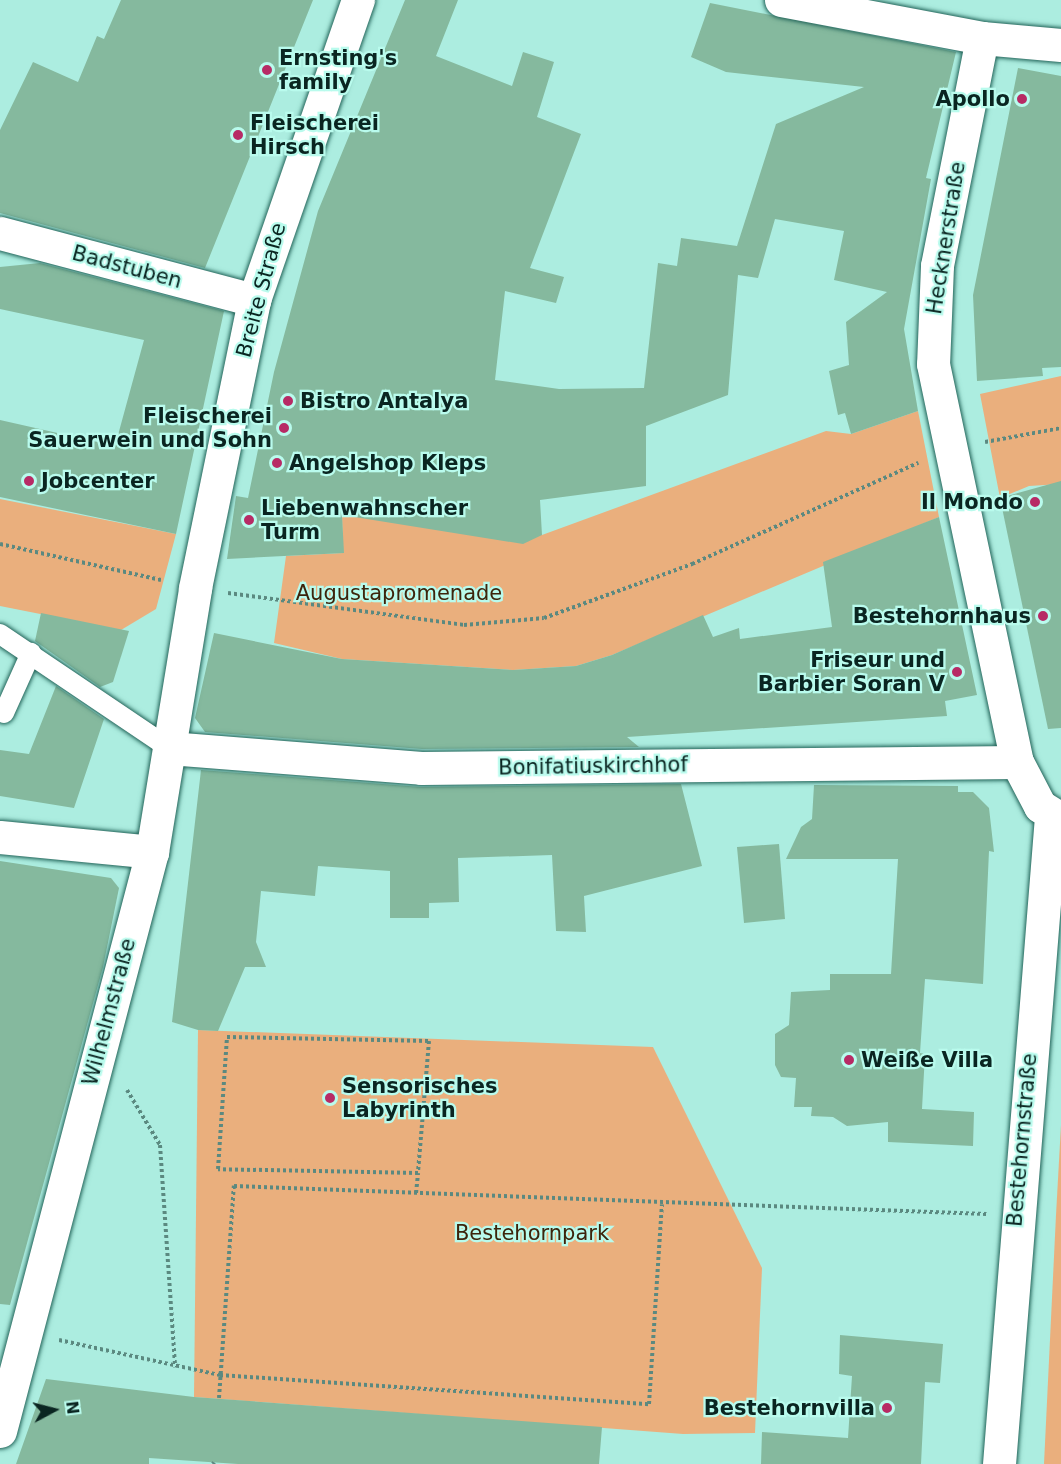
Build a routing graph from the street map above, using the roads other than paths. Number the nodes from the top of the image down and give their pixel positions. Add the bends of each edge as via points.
1 (358, 0) edge
2 (781, 0) edge
3 (982, 38) junction
4 (1061, 45) edge
5 (0, 233) edge
6 (254, 300) junction
7 (195, 588) joint
8 (0, 634) edge
9 (31, 653) junction
10 (4, 713) dead end
11 (169, 748) junction
12 (1017, 762) junction
13 (1056, 817) edge
14 (0, 837) edge
15 (152, 852) junction
16 (0, 1431) edge
17 (999, 1464) edge

1 - 6 street, Breite Straße
2 - 3 street
3 - 4 street
3 - 12 street, Hecknerstraße via 931,314 933,364
5 - 6 street, Badstuben
6 - 7 street, Breite Straße
7 - 11 street, Wilhelmstraße
8 - 9 lane
9 - 10 lane
9 - 11 lane
11 - 12 street, Bonifatiuskirchhof via 421,768
11 - 15 street, Wilhelmstraße
12 - 13 street, Hecknerstraße via 1028,790
13 - 17 street, Bestehornstraße via 1015,1215
14 - 15 street
15 - 16 street, Wilhelmstraße

